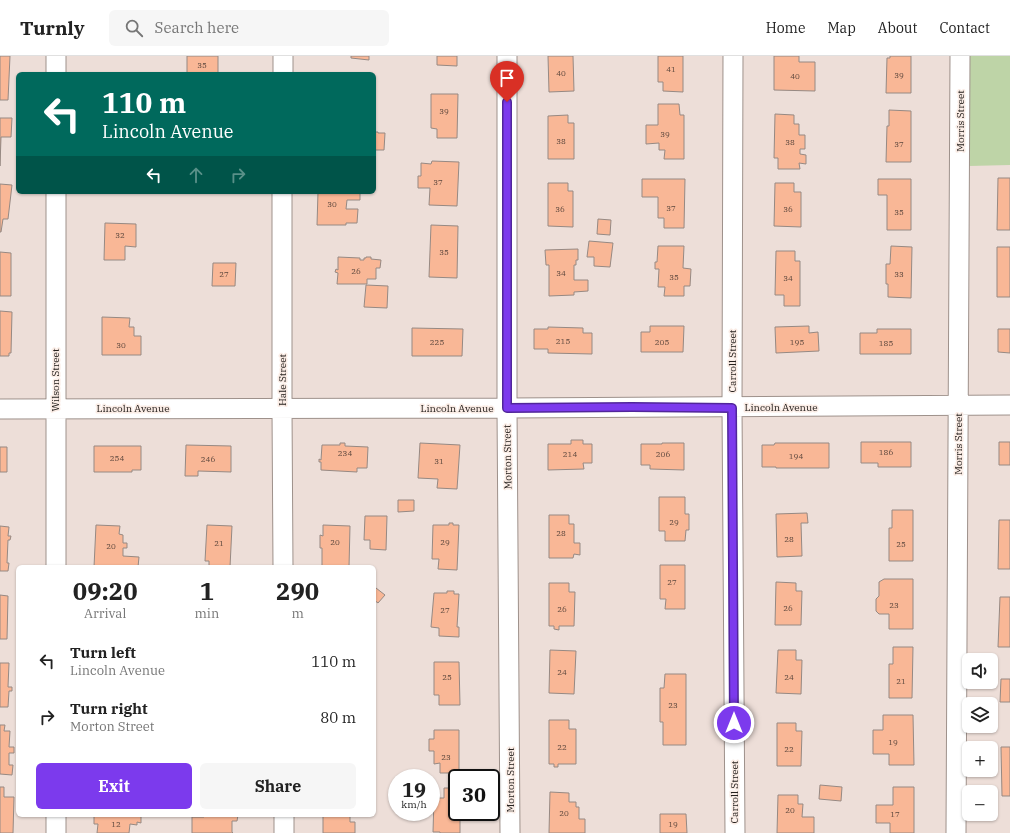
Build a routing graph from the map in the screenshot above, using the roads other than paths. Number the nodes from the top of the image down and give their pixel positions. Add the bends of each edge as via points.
1 (56, 56) edge
2 (283, 56) edge
3 (507, 56) edge
4 (733, 56) edge
5 (960, 56) edge
6 (56, 72) edge
7 (283, 72) edge
8 (56, 194) edge
9 (282, 194) edge
10 (1010, 405) edge
11 (958, 406) junction
12 (55, 408) junction
13 (507, 408) junction
14 (732, 408) junction
15 (0, 409) edge
16 (282, 409) junction
17 (56, 565) edge
18 (283, 565) edge
19 (56, 817) edge
20 (284, 817) edge
21 (56, 833) edge
22 (284, 833) edge
23 (510, 833) edge
24 (735, 833) edge
25 (956, 833) edge

1 - 6 street
2 - 7 street
3 - 13 street, Morton Street
4 - 14 street, Carroll Street
5 - 11 street, Morris Street
8 - 12 street, Wilson Street
9 - 16 street, Hale Street
10 - 11 street, Lincoln Avenue
11 - 14 street, Lincoln Avenue
11 - 25 street, Morris Street
12 - 15 street, Lincoln Avenue
12 - 16 street, Lincoln Avenue
12 - 17 street, Wilson Street
13 - 14 street, Lincoln Avenue
13 - 16 street, Lincoln Avenue
13 - 23 street, Morton Street
14 - 24 street, Carroll Street
16 - 18 street, Hale Street
19 - 21 street
20 - 22 street

